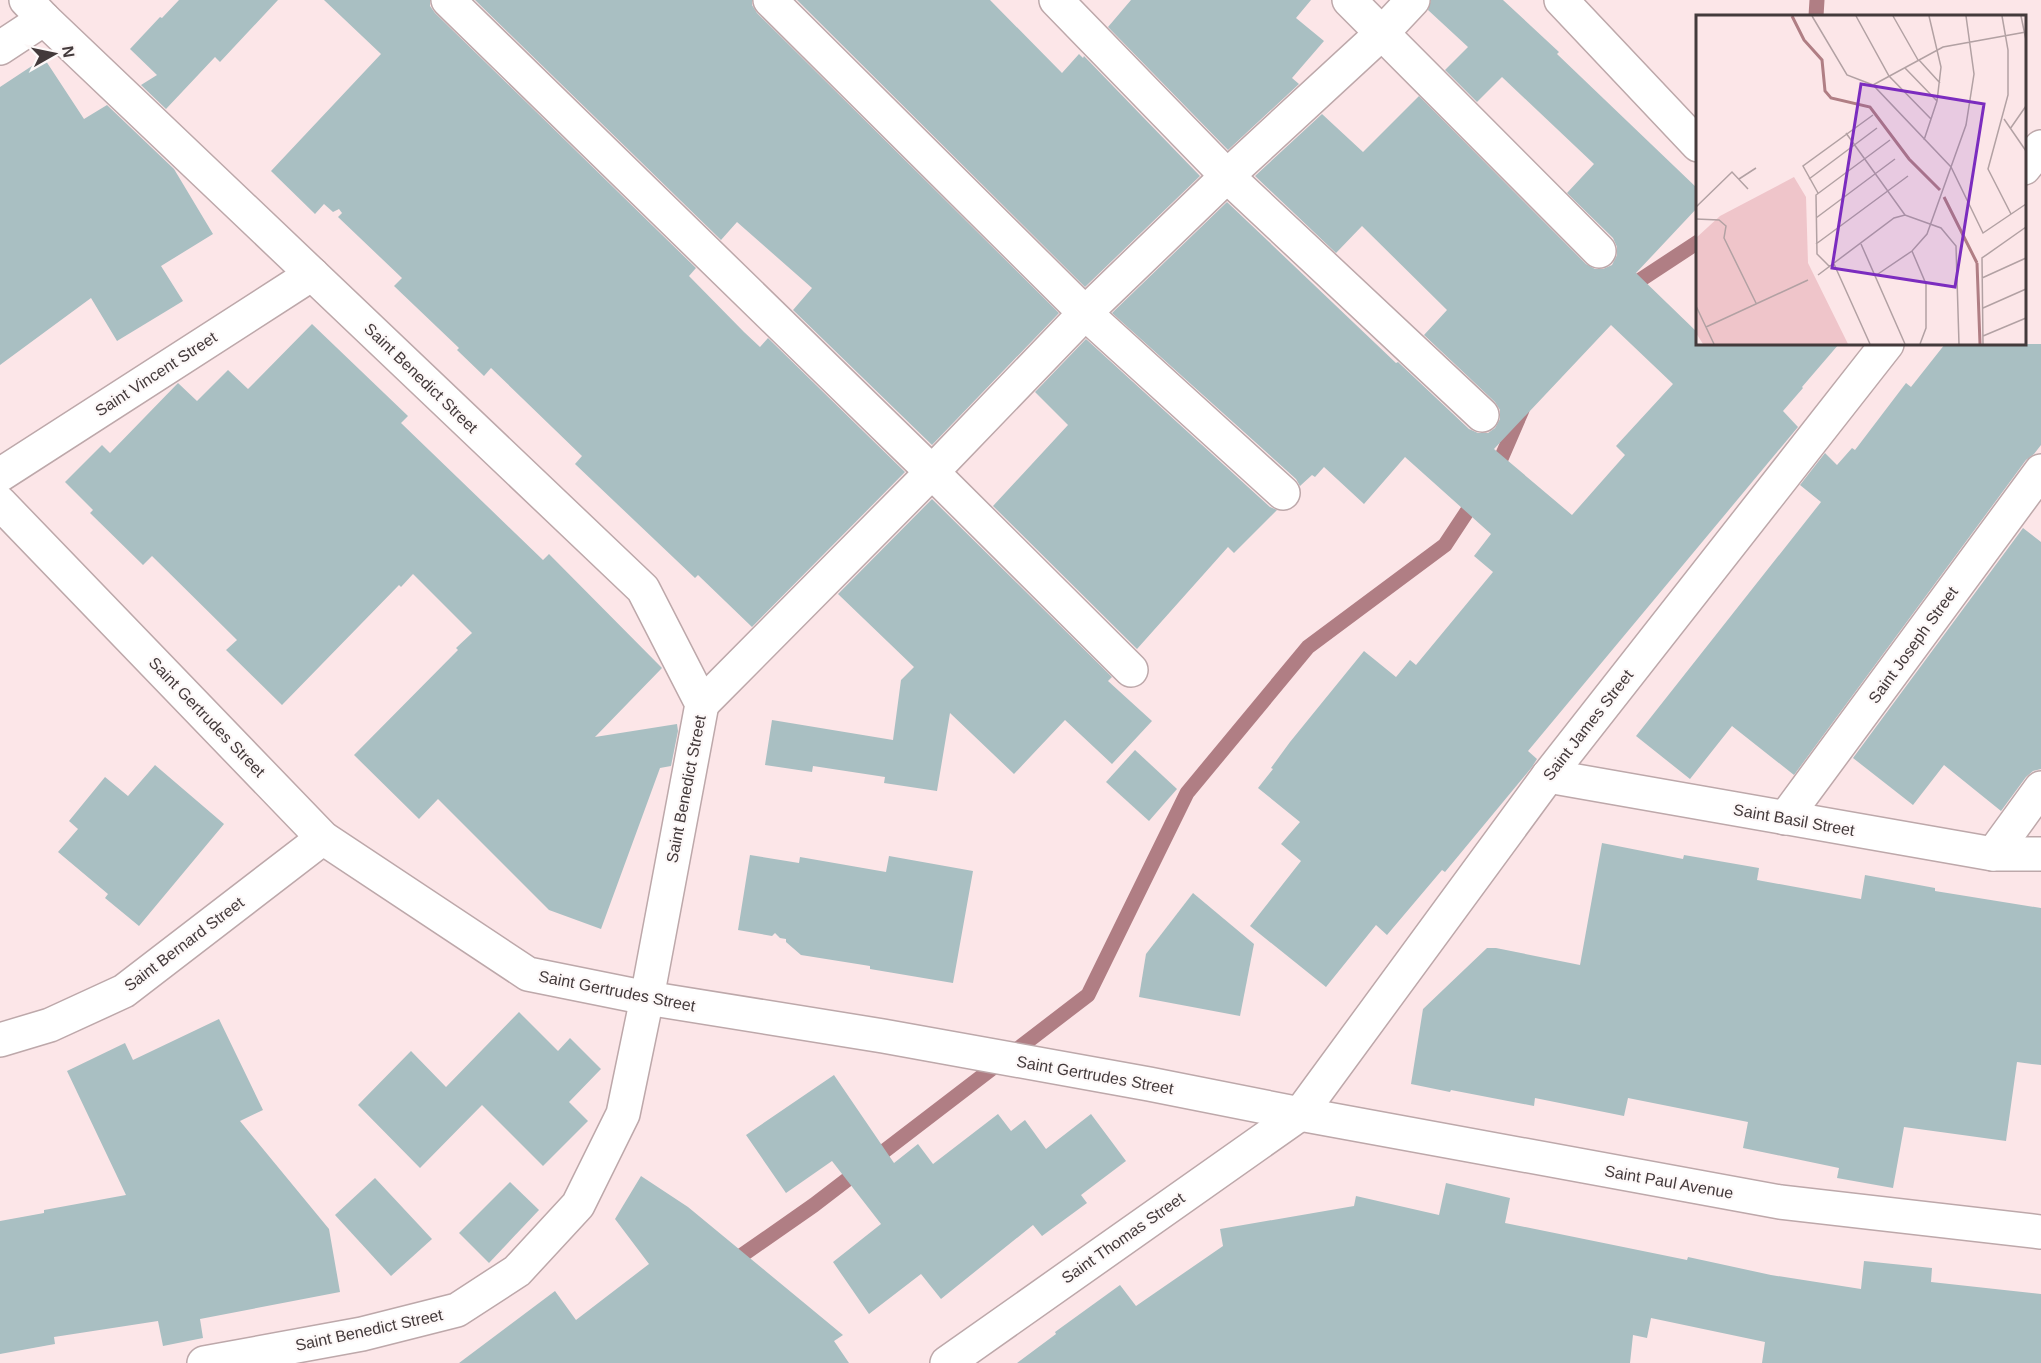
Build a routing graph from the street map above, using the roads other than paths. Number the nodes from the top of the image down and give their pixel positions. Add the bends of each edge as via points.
1 (448, 0) edge
2 (770, 0) edge
3 (1056, 0) edge
4 (1349, 0) edge
5 (1413, 0) edge
6 (1561, 0) edge
7 (35, 10) edge
8 (1383, 32) junction
9 (0, 48) edge
10 (1696, 143) edge
11 (2041, 147) edge
12 (2026, 167) edge
13 (1227, 176) junction
14 (1599, 251) dead end
15 (312, 274) junction
16 (1085, 313) junction
17 (1886, 345) edge
18 (1482, 415) dead end
19 (2041, 471) edge
20 (932, 472) junction
21 (0, 476) edge
22 (1283, 493) dead end
23 (0, 503) edge
24 (1131, 670) dead end
25 (702, 704) junction
26 (1548, 776) junction
27 (2041, 788) edge
28 (1785, 819) junction
29 (323, 838) junction
30 (1993, 854) junction
31 (2041, 854) edge
32 (647, 998) junction
33 (0, 1040) edge
34 (1300, 1114) junction
35 (2041, 1232) edge
36 (204, 1363) edge
37 (947, 1363) edge

1 - 20 street
2 - 16 street
3 - 13 street
4 - 8 street
5 - 8 street
6 - 10 street
7 - 9 street
7 - 15 street, Saint Benedict Street
8 - 13 street
8 - 14 street
11 - 12 street
13 - 16 street
13 - 18 street
15 - 21 street, Saint Vincent Street
15 - 25 street, Saint Benedict Street via 643,590
16 - 20 street
16 - 22 street
17 - 26 street, Saint James Street
19 - 28 street, Saint Joseph Street
20 - 24 street
20 - 25 street
23 - 29 street, Saint Gertrudes Street
25 - 32 street, Saint Benedict Street
26 - 28 street, Saint Basil Street
26 - 34 street, Saint James Street
27 - 30 street
28 - 30 street, Saint Basil Street
29 - 32 street, Saint Gertrudes Street via 528,974
29 - 33 street, Saint Bernard Street via 124,991 50,1025
30 - 31 street, Saint Basil Street
32 - 34 street, Saint Gertrudes Street via 883,1036
32 - 36 street, Saint Benedict Street via 623,1114 578,1205 517,1271 457,1310 362,1334
34 - 35 street, Saint Paul Avenue via 1780,1202
34 - 37 street, Saint Thomas Street

